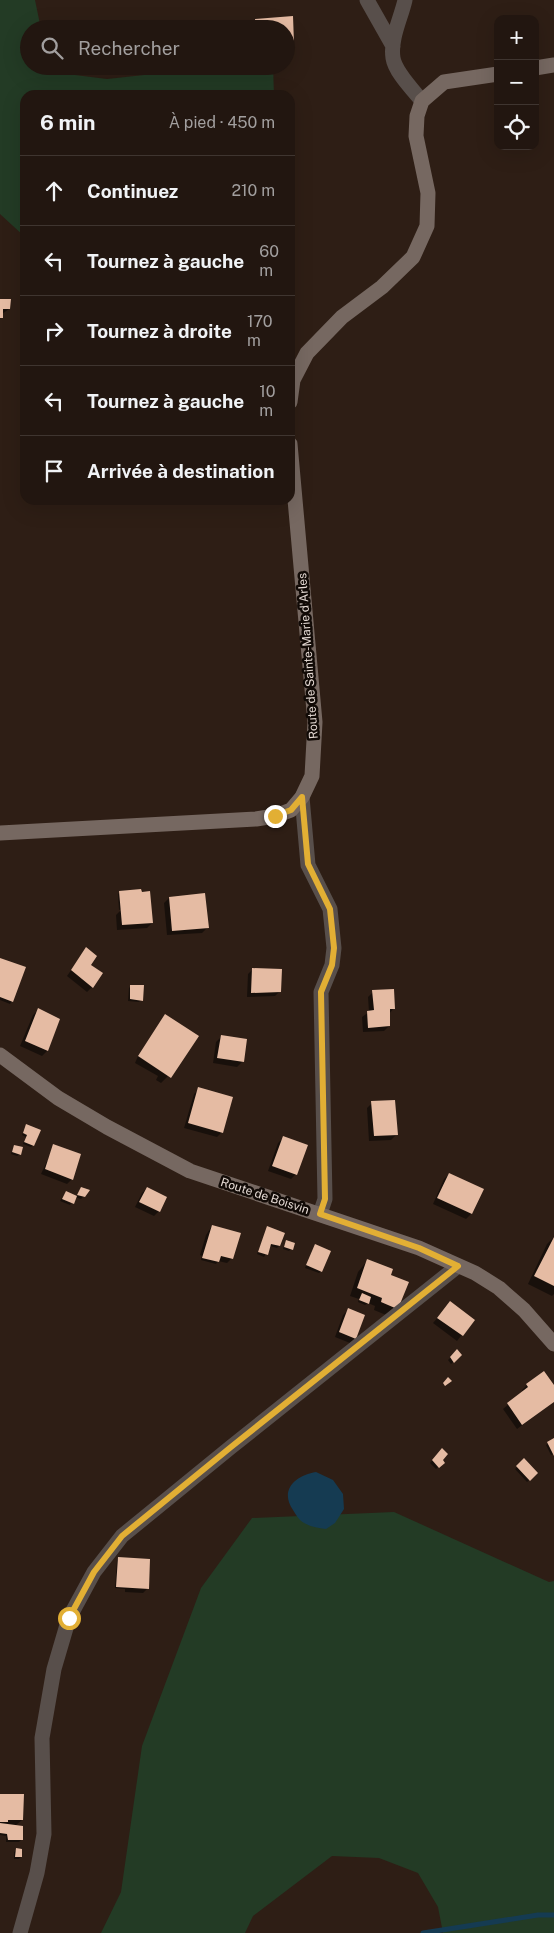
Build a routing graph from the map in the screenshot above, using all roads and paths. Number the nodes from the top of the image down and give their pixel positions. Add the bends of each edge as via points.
1 (367, 0) edge
2 (405, 0) edge
3 (393, 46) junction
4 (554, 65) edge
5 (539, 67) edge
6 (494, 75) edge
7 (422, 101) junction
8 (295, 376) edge
9 (295, 502) edge
10 (302, 797) junction
11 (0, 833) edge
12 (0, 1055) edge
13 (320, 1214) junction
14 (458, 1266) junction
15 (554, 1344) edge
16 (20, 1933) edge

1 - 3 street
2 - 3 street
3 - 7 street via 393,60
4 - 5 main road
6 - 7 main road via 444,82
7 - 8 main road via 416,136 428,193 427,226 414,257 342,318 307,353
9 - 10 main road, Route de Sainte-Marie d'Arles via 314,722 312,776
10 - 11 main road, Route de Sainte-Marie d'Arles via 291,810 256,819
10 - 13 street via 308,864 330,909 334,948 332,965 321,992 325,1199
12 - 13 main road, Route de Boisvin via 58,1098 171,1162 219,1182
13 - 14 main road, Route de Boisvin via 419,1248
14 - 15 main road, Route de Boisvin via 499,1288
14 - 16 street via 122,1536 94,1572 69,1618 54,1669 42,1738 44,1834

